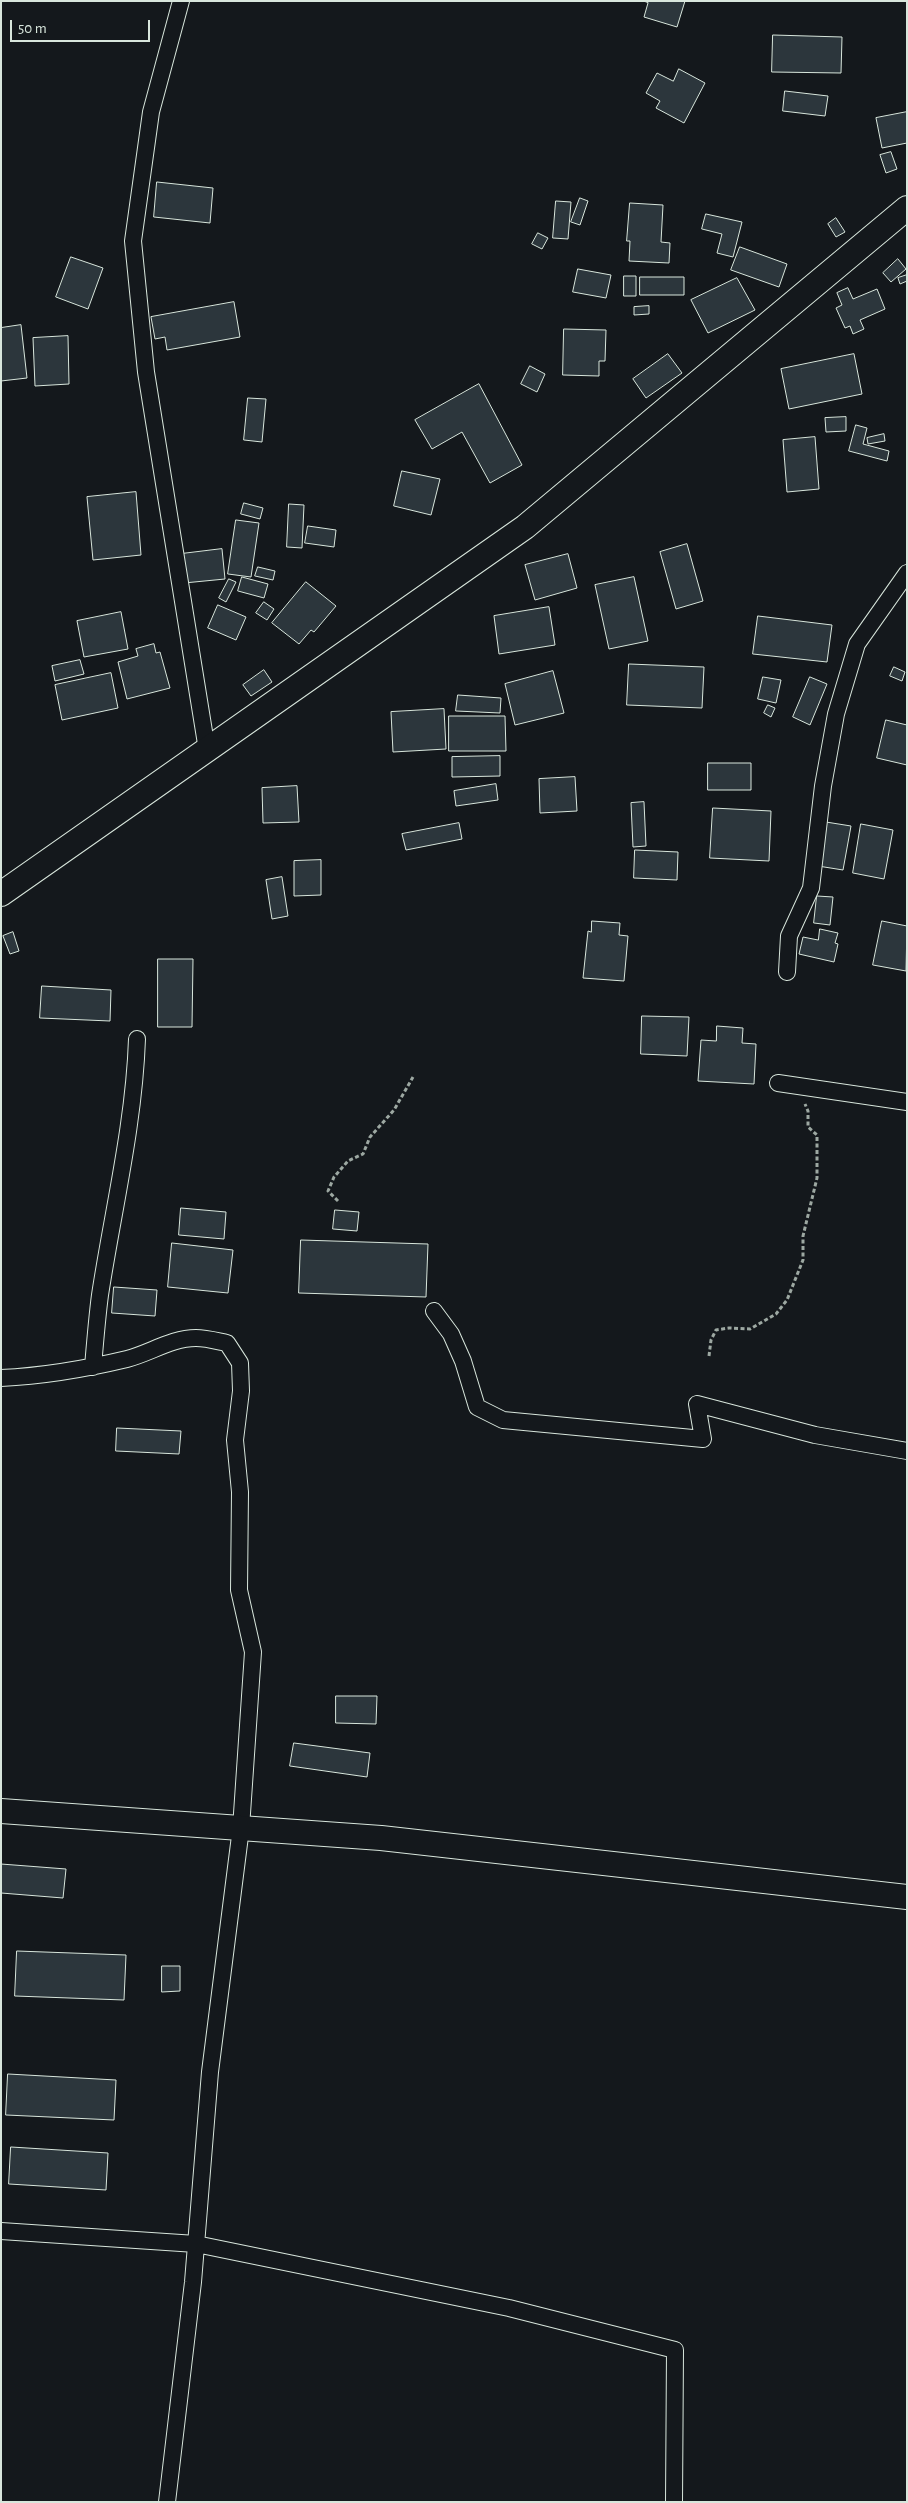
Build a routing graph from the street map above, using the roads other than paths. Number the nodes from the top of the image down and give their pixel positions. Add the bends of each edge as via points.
1 (181, 1) edge
2 (907, 208) edge
3 (907, 573) edge
4 (207, 750) junction
5 (1, 894) edge
6 (787, 972) dead end
7 (137, 1039) dead end
8 (778, 1083) dead end
9 (907, 1102) edge
10 (434, 1311) dead end
11 (94, 1366) junction
12 (1, 1378) edge
13 (907, 1451) edge
14 (1, 1811) edge
15 (241, 1828) junction
16 (907, 1897) edge
17 (1, 2231) edge
18 (196, 2244) junction
19 (166, 2502) edge
20 (674, 2502) edge

1 - 4 street via 152,112 133,241 146,372
2 - 4 main road via 525,527
3 - 6 street via 857,644 836,714 811,888 789,936
4 - 5 main road
7 - 11 street via 136,1071 100,1297
8 - 9 street
10 - 13 street via 451,1334 478,1408 503,1420 703,1439 697,1404 815,1435
11 - 12 street via 39,1376
11 - 15 street via 196,1338 227,1343 240,1363 241,1391 235,1440 240,1492 239,1590 253,1652
14 - 15 main road
15 - 16 main road via 381,1838
15 - 18 street via 210,2072
17 - 18 street
18 - 19 street
18 - 20 street via 509,2308 675,2350

